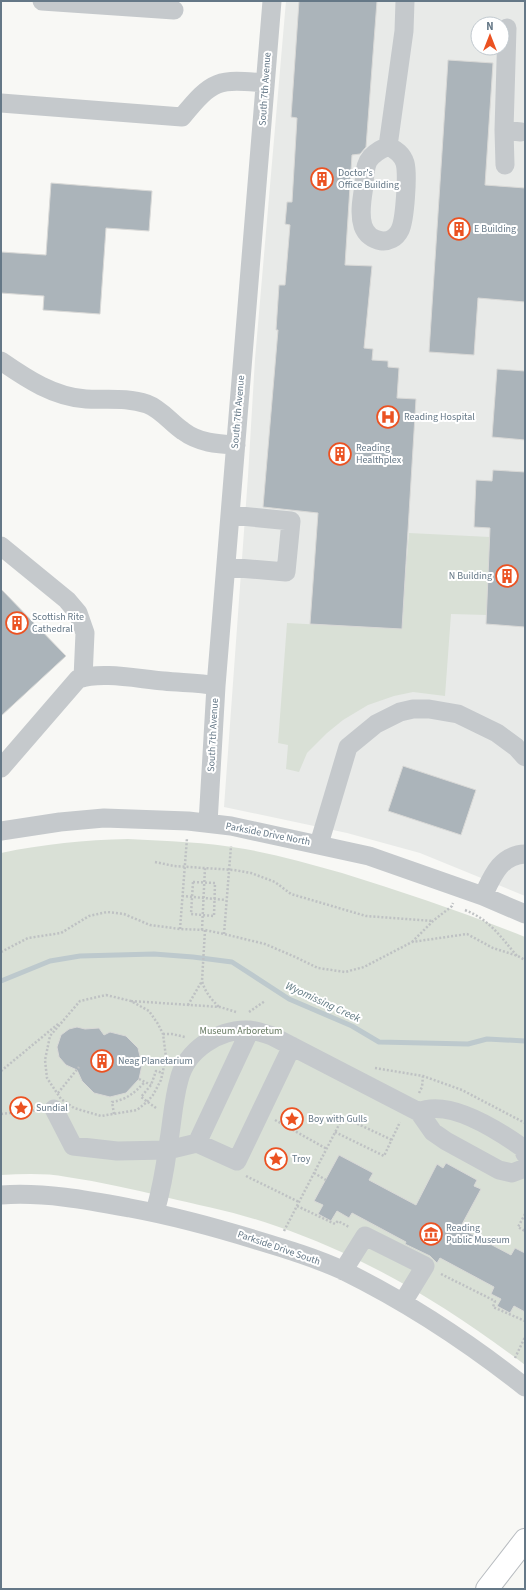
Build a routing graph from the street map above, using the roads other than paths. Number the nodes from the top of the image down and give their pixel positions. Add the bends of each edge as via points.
1 (42, 1) edge
2 (272, 1) edge
3 (405, 1) edge
4 (143, 5) edge
5 (174, 10) dead end
6 (509, 56) edge
7 (265, 83) junction
8 (1, 103) edge
9 (388, 146) dead end
10 (505, 165) dead end
11 (1, 361) edge
12 (236, 445) junction
13 (230, 515) junction
14 (1, 546) edge
15 (226, 567) junction
16 (83, 678) junction
17 (216, 686) junction
18 (525, 757) edge
19 (1, 768) edge
20 (208, 823) junction
21 (1, 831) edge
22 (319, 844) junction
23 (525, 854) edge
24 (483, 896) junction
25 (525, 914) edge
26 (249, 1022) junction
27 (292, 1046) junction
28 (56, 1101) road end
29 (419, 1112) junction
30 (197, 1143) junction
31 (168, 1150) junction
32 (525, 1154) edge
33 (525, 1168) edge
34 (1, 1195) edge
35 (155, 1212) junction
36 (343, 1271) junction
37 (403, 1302) junction
38 (525, 1387) edge
39 (525, 1540) edge
40 (487, 1589) edge

1 - 4 street
2 - 7 street, South 7th Avenue
3 - 9 street via 404,31
4 - 5 street
6 - 10 street via 513,131
7 - 8 street via 236,80 216,84 197,98 182,116
7 - 12 street, South 7th Avenue
11 - 12 street via 57,393 86,399 136,400 149,405 199,440
12 - 13 street, South 7th Avenue
13 - 15 street, South 7th Avenue
13 - 15 street via 290,521 286,572
14 - 16 street via 67,600 78,613 85,633
15 - 17 street, South 7th Avenue
16 - 17 street via 87,676 198,682
16 - 19 street via 63,695
17 - 20 street, South 7th Avenue
18 - 22 street via 496,733 458,714 413,709 394,714 376,724 348,747
20 - 21 street, Parkside Drive North via 104,818
20 - 22 street, Parkside Drive North
22 - 24 street, Parkside Drive North via 368,856
23 - 24 street via 509,858 500,864
24 - 25 street, Parkside Drive North
26 - 27 street
26 - 30 street
26 - 31 street via 233,1031 218,1035 189,1059 179,1079
27 - 29 street
27 - 30 street via 237,1161
28 - 31 street via 73,1146 117,1151
29 - 32 street via 426,1108 442,1108 467,1116 501,1132 523,1148
29 - 33 street via 433,1132 499,1170 512,1174
30 - 31 street
31 - 35 street
34 - 35 street, Parkside Drive South via 67,1196
35 - 36 street, Parkside Drive South via 289,1250
36 - 37 street, Parkside Drive South
36 - 37 street via 365,1236 425,1266
37 - 38 street, Parkside Drive South via 450,1331
39 - 40 main road

